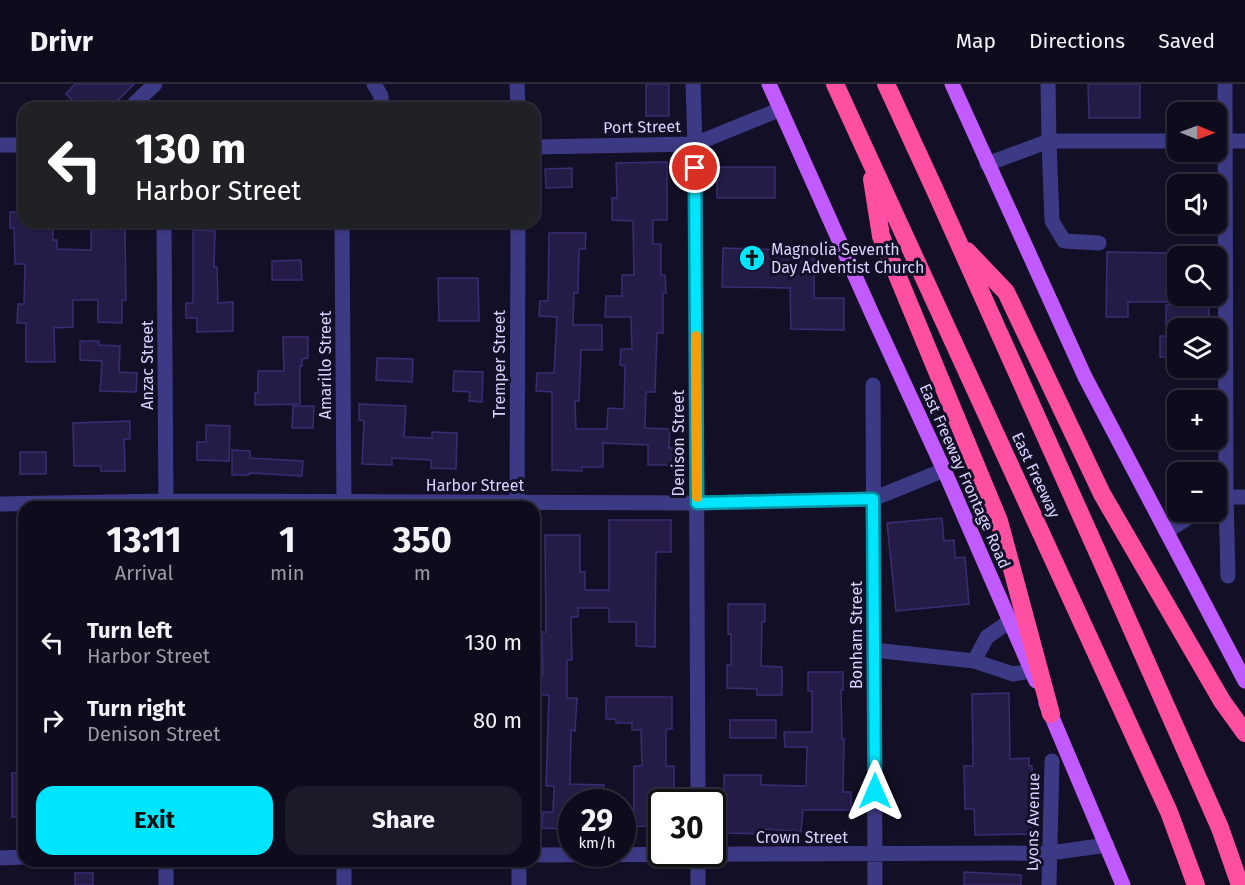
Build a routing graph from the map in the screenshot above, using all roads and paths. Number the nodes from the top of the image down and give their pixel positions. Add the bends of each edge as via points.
1 (155, 84) edge
2 (374, 84) edge
3 (517, 84) edge
4 (693, 84) edge
5 (769, 84) edge
6 (835, 84) edge
7 (886, 84) edge
8 (952, 84) edge
9 (1048, 84) edge
10 (1225, 84) edge
11 (135, 102) edge
12 (381, 102) edge
13 (518, 102) edge
14 (1224, 102) edge
15 (781, 109) junction
16 (1049, 141) junction
17 (1167, 141) edge
18 (1227, 141) edge
19 (1245, 141) edge
20 (695, 144) junction
21 (0, 145) edge
22 (18, 145) edge
23 (540, 147) edge
24 (868, 157) junction
25 (1221, 162) edge
26 (987, 164) junction
27 (164, 228) edge
28 (342, 228) edge
29 (518, 228) edge
30 (958, 242) junction
31 (1099, 243) dead end
32 (873, 385) dead end
33 (1221, 462) edge
34 (945, 470) junction
35 (1245, 497) edge
36 (1227, 498) edge
37 (873, 499) junction
38 (166, 501) edge
39 (344, 501) edge
40 (517, 501) edge
41 (697, 503) junction
42 (0, 504) edge
43 (18, 504) edge
44 (540, 505) edge
45 (1182, 522) edge
46 (1223, 522) edge
47 (1167, 532) junction
48 (1228, 576) dead end
49 (1010, 621) junction
50 (874, 650) junction
51 (974, 661) junction
52 (1031, 671) junction
53 (1245, 681) edge
54 (1051, 714) junction
55 (1245, 733) edge
56 (1052, 761) dead end
57 (698, 789) edge
58 (1107, 845) junction
59 (1050, 853) junction
60 (648, 854) edge
61 (726, 854) edge
62 (876, 854) junction
63 (540, 855) edge
64 (18, 857) edge
65 (0, 858) edge
66 (166, 867) edge
67 (344, 867) edge
68 (519, 867) edge
69 (698, 867) edge
70 (166, 885) edge
71 (344, 885) edge
72 (519, 885) edge
73 (698, 885) edge
74 (875, 885) edge
75 (1049, 885) edge
76 (1124, 885) edge
77 (1196, 885) edge
78 (1240, 885) edge

1 - 11 street
2 - 12 street
3 - 13 street
4 - 20 street, Denison Street
5 - 15 main road, East Freeway Frontage Road
6 - 24 highway, East Freeway
7 - 30 highway, East Freeway
8 - 26 main road
9 - 16 street
10 - 14 street
15 - 20 street, Port Street
15 - 34 main road, East Freeway Frontage Road
16 - 17 street
16 - 26 street
16 - 31 street via 1052,221 1064,241
18 - 19 street
20 - 23 street, Port Street
20 - 41 street, Denison Street
21 - 22 street
24 - 54 highway via 881,236 999,521
24 - 77 highway, East Freeway via 1169,812
25 - 33 street
26 - 47 main road via 1085,377
27 - 38 street, Anzac Street
28 - 39 street, Amarillo Street
29 - 40 street, Tremper Street
30 - 55 highway via 1006,292 1102,494 1222,701
30 - 78 highway, East Freeway via 1220,828
32 - 37 street, Bonham Street
34 - 37 street, Harbor Street
34 - 49 main road, East Freeway Frontage Road
35 - 36 street
37 - 41 street, Harbor Street
37 - 50 street, Bonham Street
41 - 44 street, Harbor Street
41 - 57 street, Denison Street
42 - 43 street, Harbor Street
45 - 47 street
46 - 48 street
47 - 53 main road
49 - 51 street via 987,637
49 - 52 main road, East Freeway Frontage Road
50 - 51 street
50 - 62 street, Bonham Street
51 - 52 street via 1013,674
52 - 54 main road, East Freeway Frontage Road
54 - 58 main road, East Freeway Frontage Road
56 - 59 street, Lyons Avenue
58 - 59 street, Crown Street
58 - 76 main road, East Freeway Frontage Road
59 - 62 street, Crown Street
59 - 75 street, Lyons Avenue
60 - 63 street, Crown Street
61 - 62 street, Crown Street
62 - 74 street, Bonham Street
64 - 65 street
66 - 70 street
67 - 71 street
68 - 72 street
69 - 73 street

